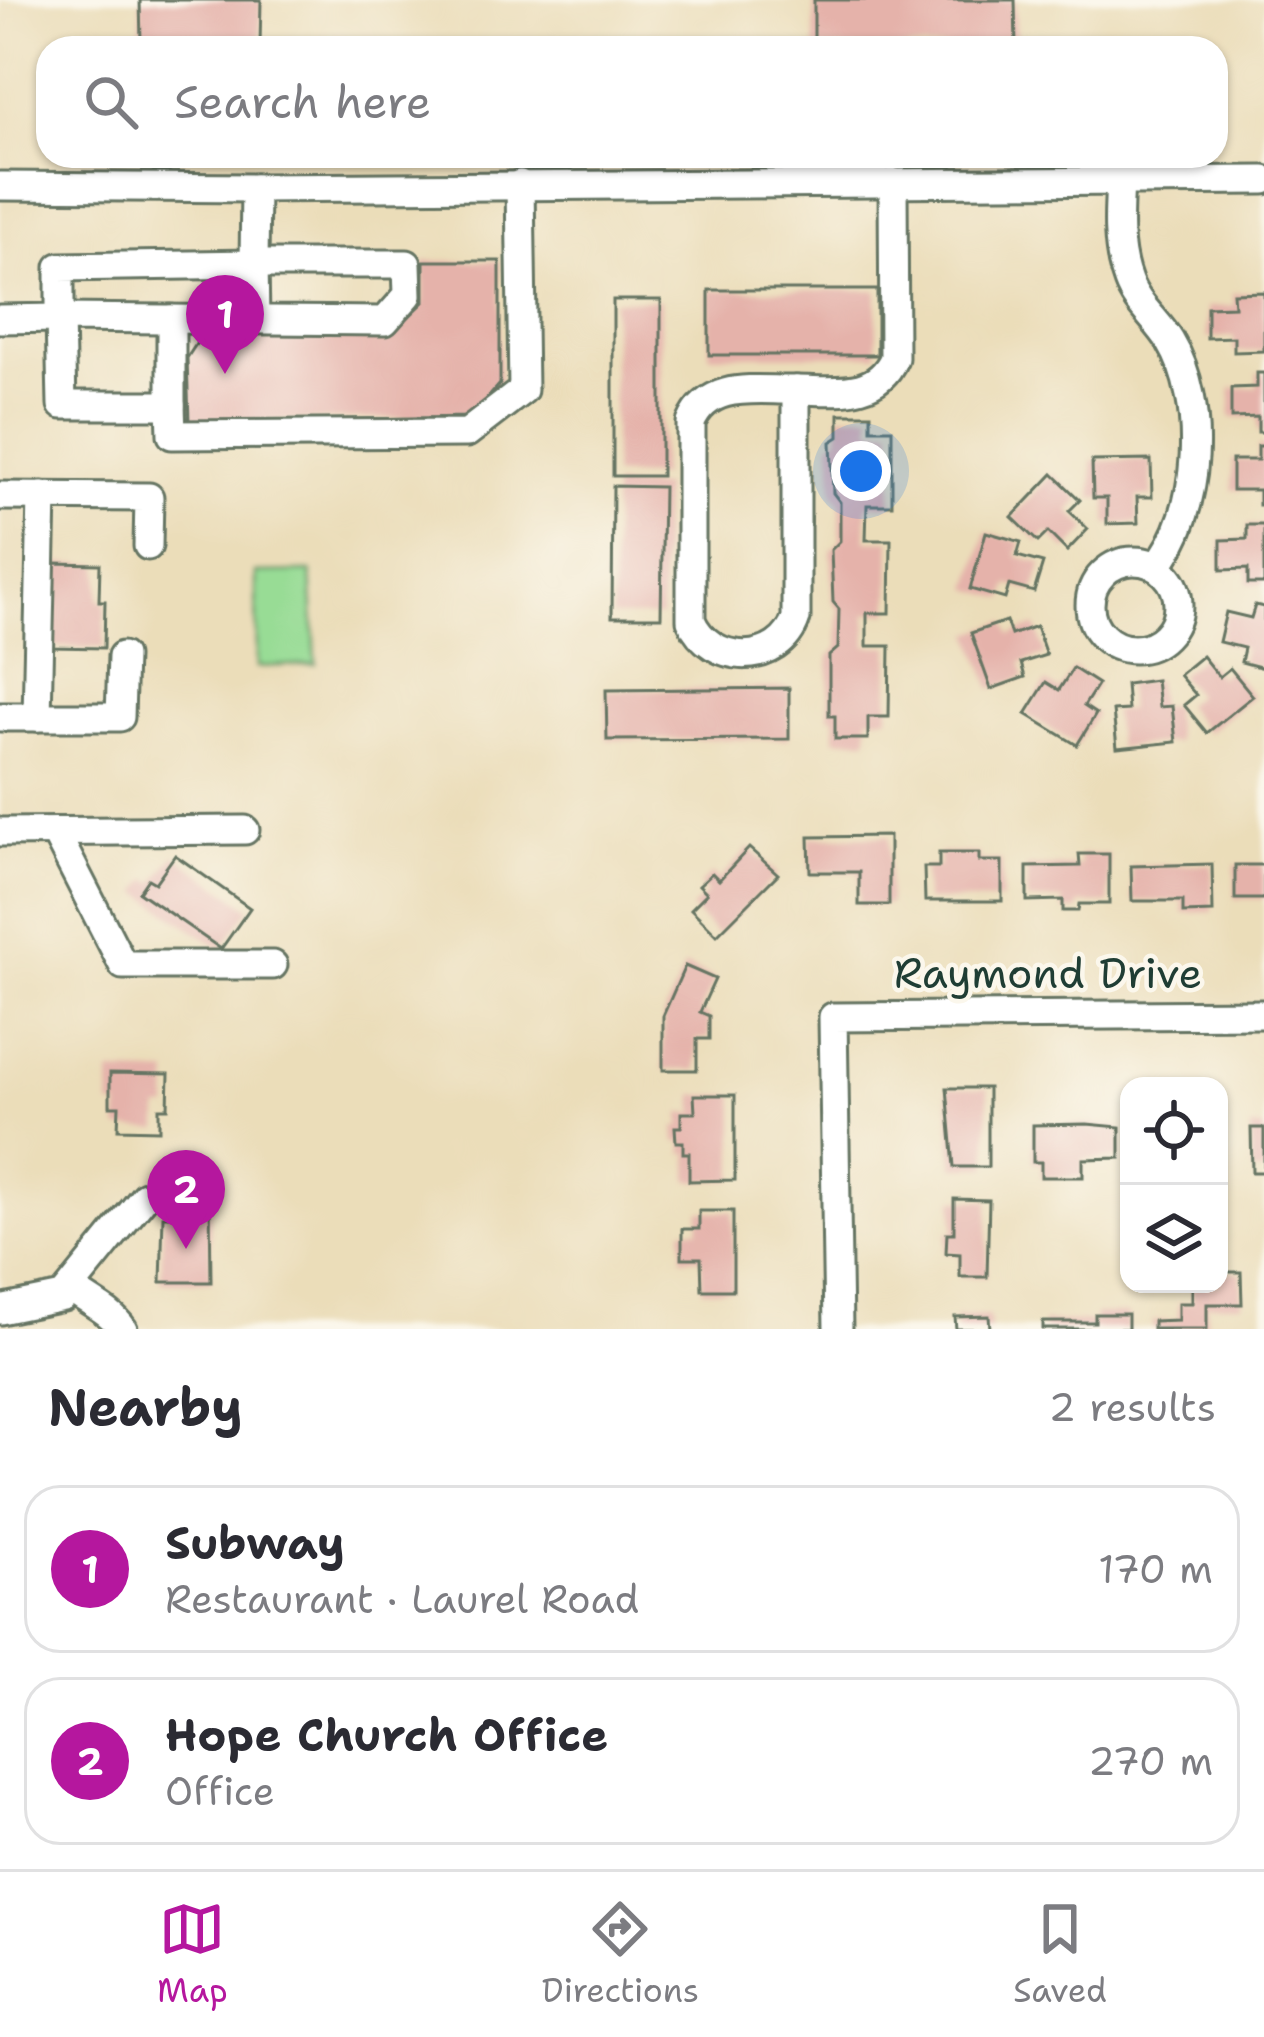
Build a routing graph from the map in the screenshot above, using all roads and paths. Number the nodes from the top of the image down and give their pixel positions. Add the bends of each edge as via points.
1 (1264, 180) edge
2 (1120, 181) junction
3 (893, 182) junction
4 (520, 184) junction
5 (0, 186) edge
6 (255, 188) junction
7 (254, 264) junction
8 (60, 318) junction
9 (0, 319) edge
10 (171, 319) junction
11 (255, 320) junction
12 (796, 391) junction
13 (171, 405) junction
14 (0, 496) edge
15 (42, 496) junction
16 (148, 546) dead end
17 (1156, 567) dead end
18 (122, 656) dead end
19 (0, 716) edge
20 (37, 716) junction
21 (245, 830) dead end
22 (0, 832) edge
23 (55, 832) junction
24 (273, 965) dead end
25 (1264, 1014) edge
26 (145, 1196) dead end
27 (70, 1288) junction
28 (0, 1310) edge
29 (123, 1329) edge
30 (838, 1329) edge

1 - 2 street
2 - 3 street
2 - 17 street via 1129,285 1170,341 1193,406 1191,495 1173,547
3 - 4 street
3 - 12 street via 887,373 860,390
4 - 6 street
4 - 13 street via 523,390 466,433 172,435
5 - 6 street
6 - 7 street
7 - 8 street via 60,267
7 - 11 street
7 - 11 street via 407,264 408,295 385,321
8 - 9 street
8 - 10 street
8 - 13 street via 62,405
10 - 11 street
10 - 13 street
12 - 12 street via 723,391 692,423 691,620 707,646 722,652 781,645 796,618
14 - 15 street
15 - 16 street via 149,497
15 - 20 street
18 - 20 street via 120,717
19 - 20 street
21 - 23 street
22 - 23 street
23 - 24 street via 123,965
25 - 30 street, Raymond Drive via 833,1016
26 - 27 street
27 - 28 street via 63,1297
27 - 29 street

